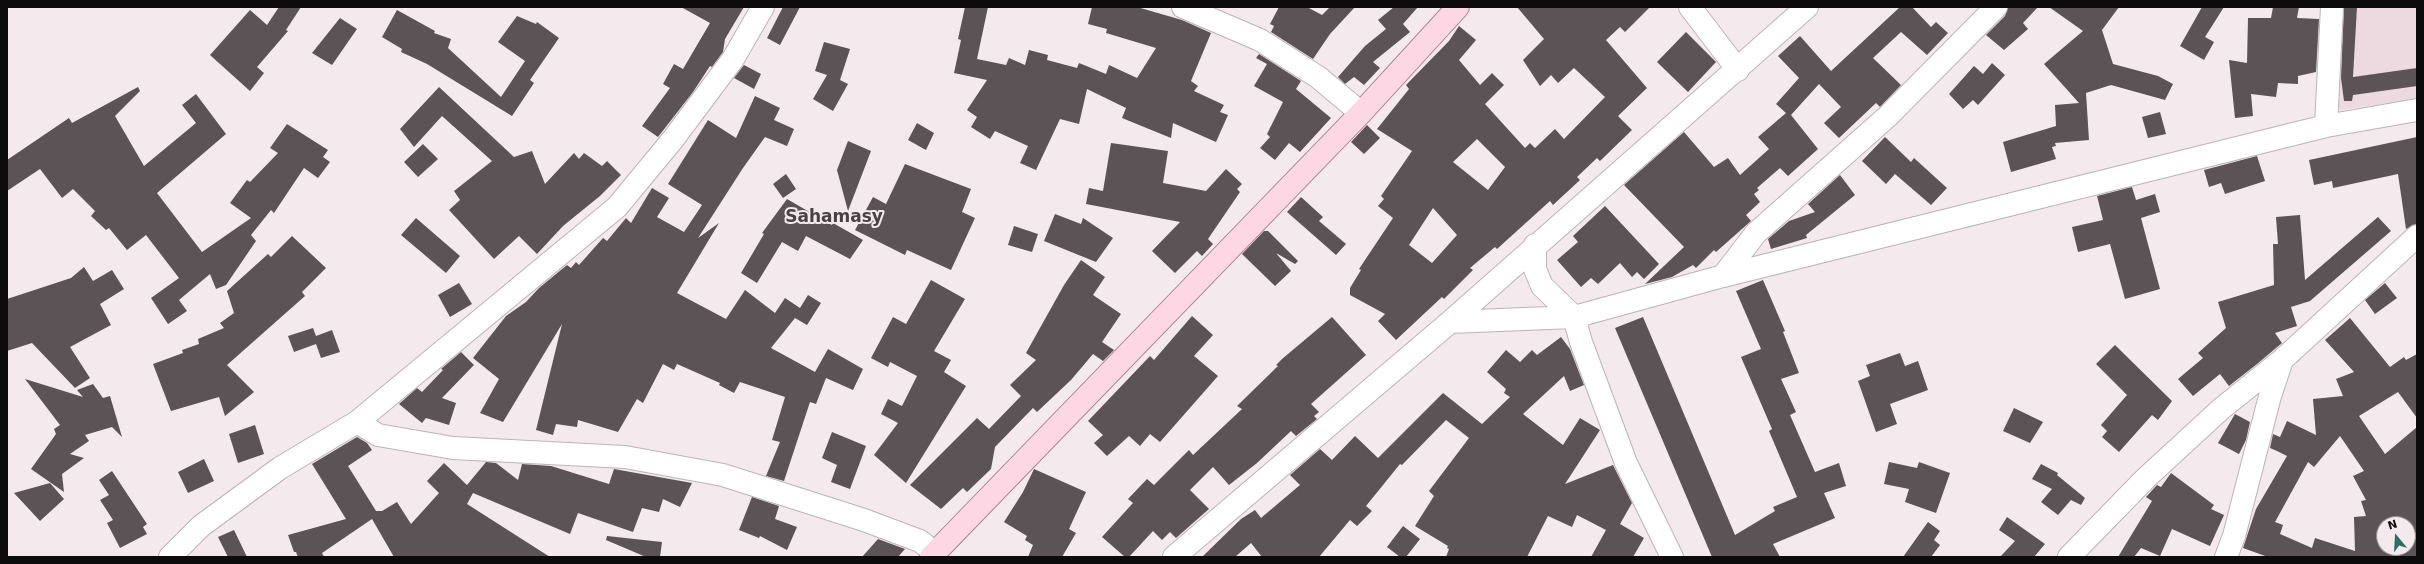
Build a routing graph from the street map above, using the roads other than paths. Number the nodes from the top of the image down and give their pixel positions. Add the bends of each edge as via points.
1 (763, 7) edge
2 (1458, 7) edge
3 (1690, 7) edge
4 (1807, 7) edge
5 (1996, 7) edge
6 (2332, 7) edge
7 (1188, 8) edge
8 (1738, 70) junction
9 (2417, 110) edge
10 (1361, 113) junction
11 (2326, 126) junction
12 (2417, 236) edge
13 (1535, 245) junction
14 (1723, 276) junction
15 (1574, 317) junction
16 (1450, 322) junction
17 (2282, 360) junction
18 (357, 422) junction
19 (933, 555) edge
20 (170, 557) edge
21 (1174, 557) edge
22 (1672, 557) edge
23 (2069, 557) edge
24 (2226, 557) edge

1 - 18 street via 733,59 674,138 617,207
2 - 10 main road
3 - 8 street
4 - 8 street
5 - 14 street via 1888,116 1756,233
6 - 11 street
7 - 10 street via 1260,40 1318,77
8 - 13 street
9 - 11 street
10 - 19 main road
11 - 14 street
12 - 17 street
13 - 15 street via 1535,269 1542,286
13 - 16 street
14 - 15 street
15 - 16 street
15 - 22 street via 1626,462
16 - 21 street
17 - 23 street via 2221,410 2152,473
17 - 24 street
18 - 19 street via 378,435 453,448 625,457 723,475 864,520 920,541
18 - 20 street via 280,468 201,526

